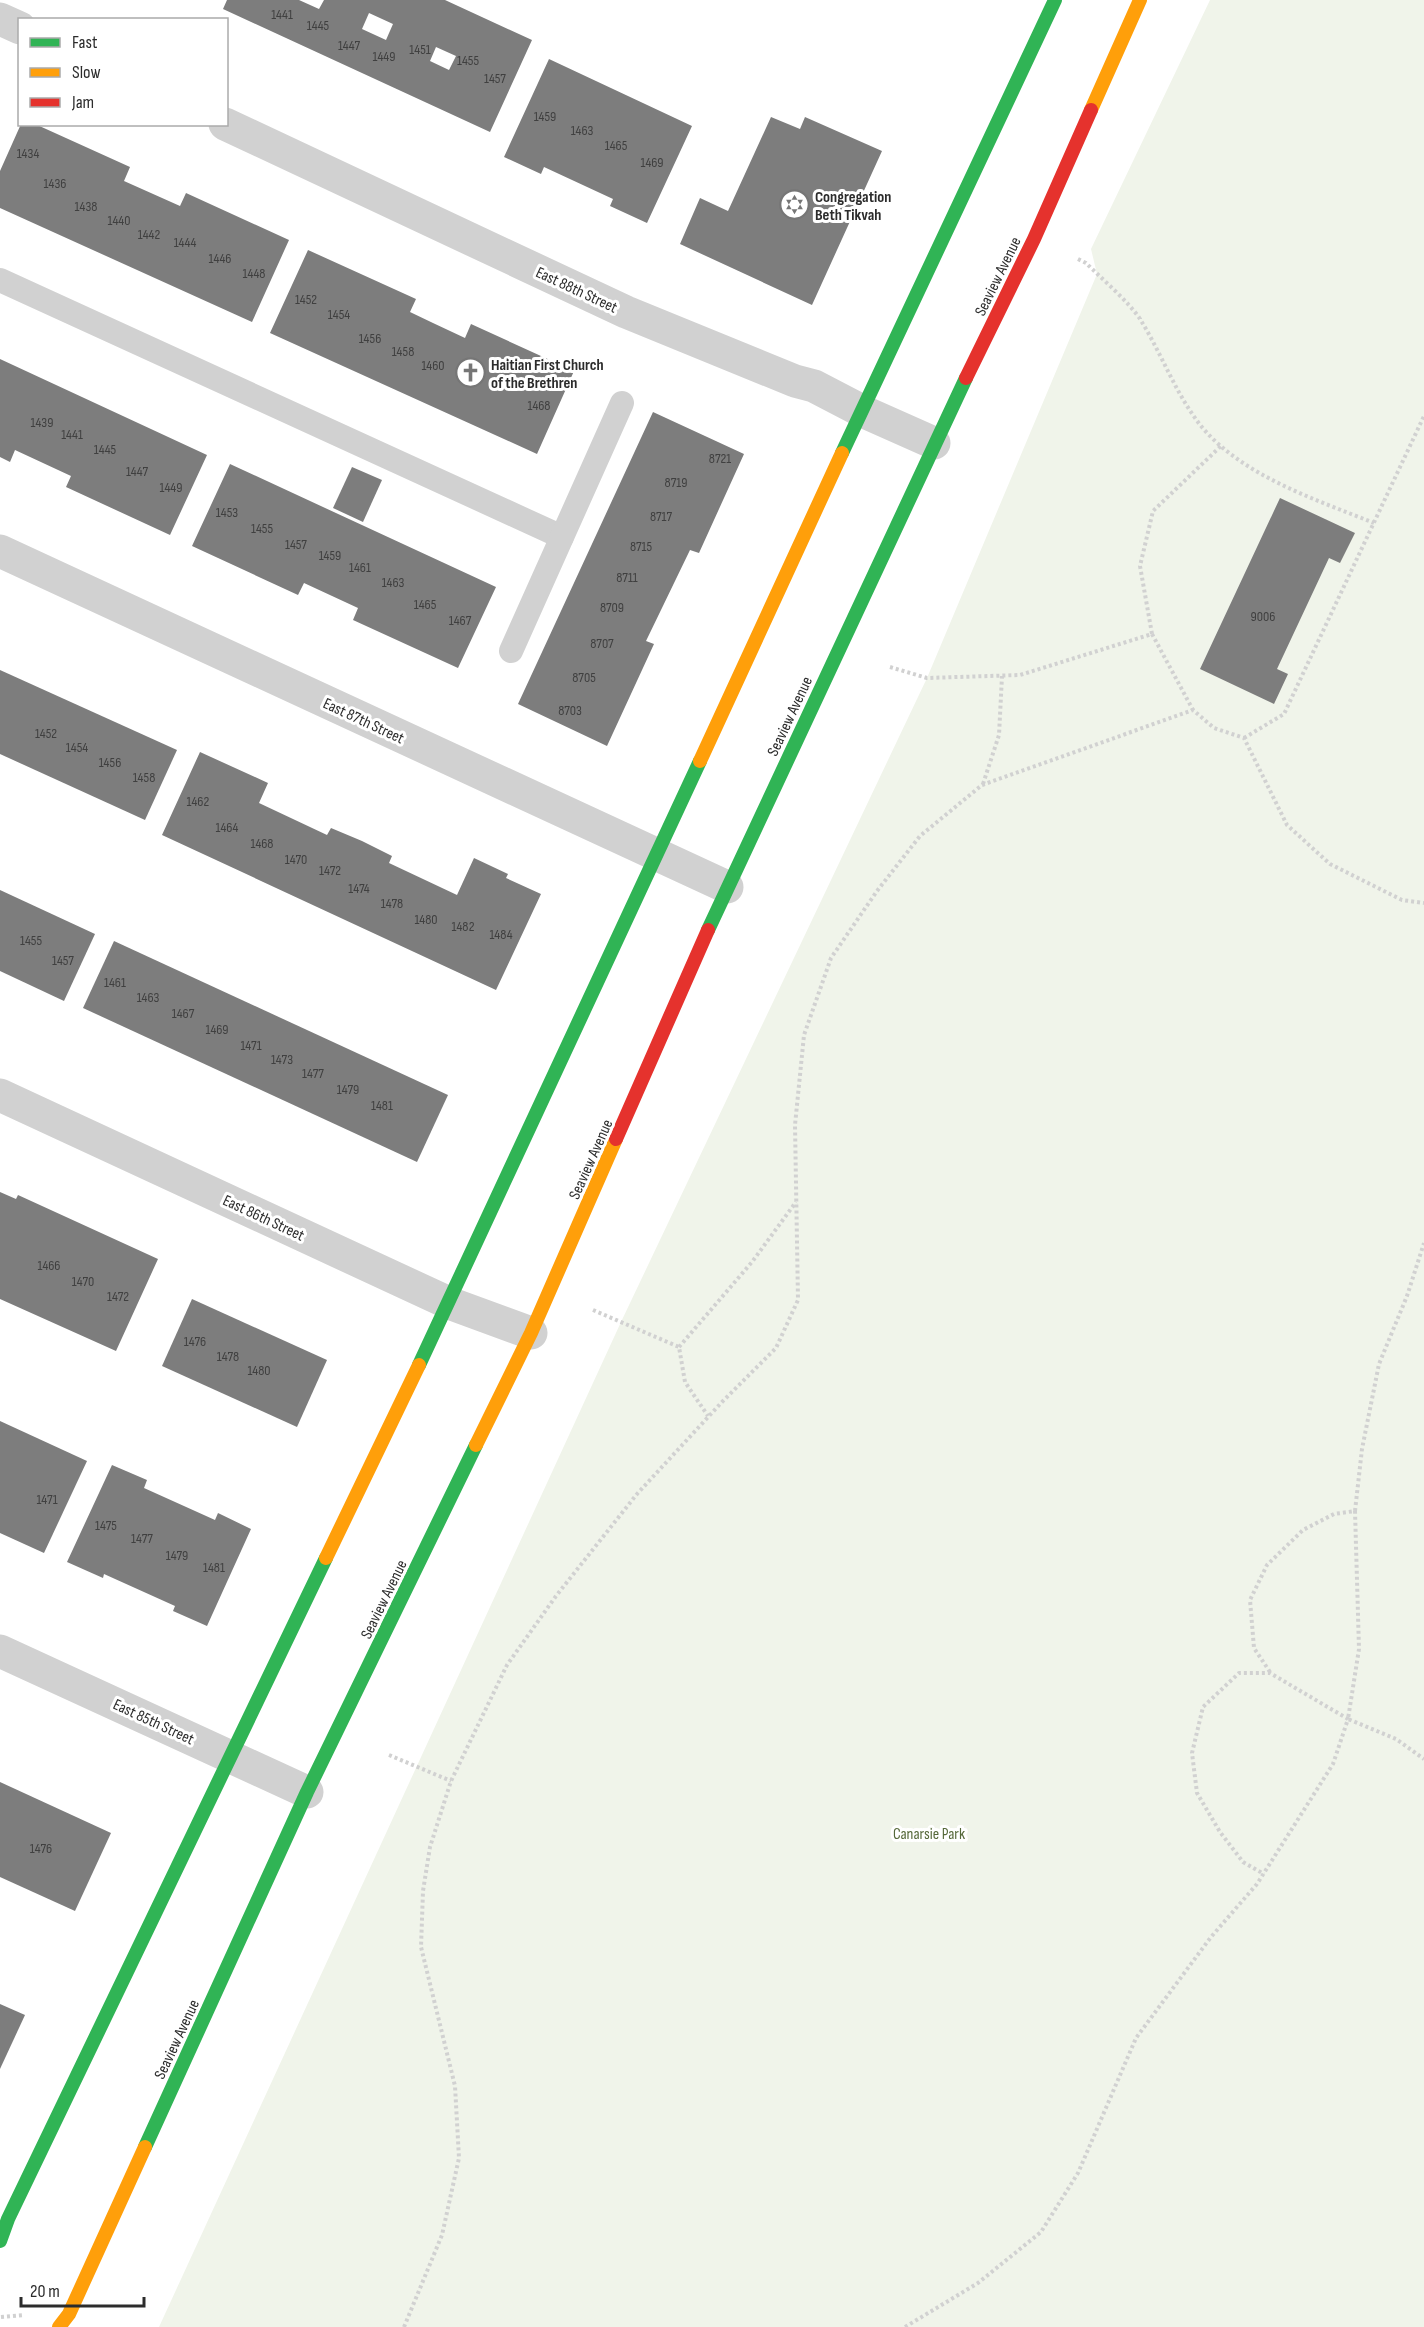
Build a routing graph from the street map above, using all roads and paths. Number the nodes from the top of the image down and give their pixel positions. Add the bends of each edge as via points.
1 (1055, 0) edge
2 (1140, 0) edge
3 (0, 19) edge
4 (18, 27) edge
5 (228, 125) edge
6 (1078, 259) dead end
7 (0, 280) edge
8 (622, 403) dead end
9 (862, 411) junction
10 (1424, 416) edge
11 (934, 443) junction
12 (1222, 445) junction
13 (1374, 524) junction
14 (562, 537) junction
15 (0, 552) edge
16 (1152, 634) junction
17 (511, 651) dead end
18 (890, 668) dead end
19 (1002, 676) junction
20 (1193, 710) junction
21 (1244, 738) junction
22 (982, 785) junction
23 (658, 855) junction
24 (727, 887) junction
25 (1424, 903) edge
26 (0, 1095) edge
27 (796, 1202) junction
28 (1424, 1243) edge
29 (450, 1303) junction
30 (594, 1310) dead end
31 (531, 1333) junction
32 (680, 1347) junction
33 (708, 1416) junction
34 (1355, 1511) junction
35 (0, 1651) edge
36 (1270, 1673) junction
37 (1348, 1719) junction
38 (389, 1755) dead end
39 (231, 1757) junction
40 (1424, 1759) edge
41 (451, 1781) junction
42 (307, 1792) junction
43 (1264, 1874) junction
44 (3, 2225) edge
45 (59, 2327) edge
46 (404, 2327) edge
47 (905, 2327) edge

1 - 9 street
2 - 11 street, Seaview Avenue via 1034,239
3 - 4 street
5 - 9 street, East 88th Street via 626,312 814,386
6 - 12 path via 1139,317 1182,399 1203,428
7 - 14 lane
8 - 14 lane
9 - 11 street, East 88th Street
9 - 23 street
10 - 13 path
11 - 24 street, Seaview Avenue
12 - 13 path via 1283,486
12 - 16 path via 1153,511 1140,566
13 - 21 path via 1284,714
14 - 17 lane
15 - 23 street, East 87th Street
16 - 19 path via 1020,675
16 - 20 path
18 - 19 path via 927,678
19 - 22 path via 999,735
20 - 21 path via 1214,728
20 - 22 path
21 - 25 path via 1287,825 1321,857 1402,900
22 - 27 path via 920,836 831,958 804,1035 795,1125
23 - 24 street, East 87th Street
23 - 29 street
24 - 31 street, Seaview Avenue
26 - 29 street, East 86th Street
27 - 32 path via 752,1262
27 - 33 path via 798,1300 776,1348
28 - 34 path via 1379,1364 1362,1449
29 - 31 street, East 86th Street
29 - 39 street
30 - 32 path
31 - 42 street, Seaview Avenue
32 - 33 path via 685,1382
33 - 41 path via 637,1494 507,1665
34 - 36 path via 1334,1514 1303,1530 1266,1565 1250,1600 1254,1648
34 - 37 path via 1359,1649
35 - 39 street, East 85th Street
36 - 37 path
36 - 43 path via 1239,1673 1203,1707 1192,1753 1197,1793 1220,1832 1243,1862
37 - 40 path via 1396,1739
37 - 43 path via 1333,1764
38 - 41 path
39 - 42 street, East 85th Street
39 - 44 street
41 - 46 path via 430,1847 423,1891 422,1947 454,2086 459,2158 442,2235
42 - 45 street, Seaview Avenue via 69,2314
43 - 47 path via 1211,1937 1136,2038 1078,2173 1041,2232 978,2283

